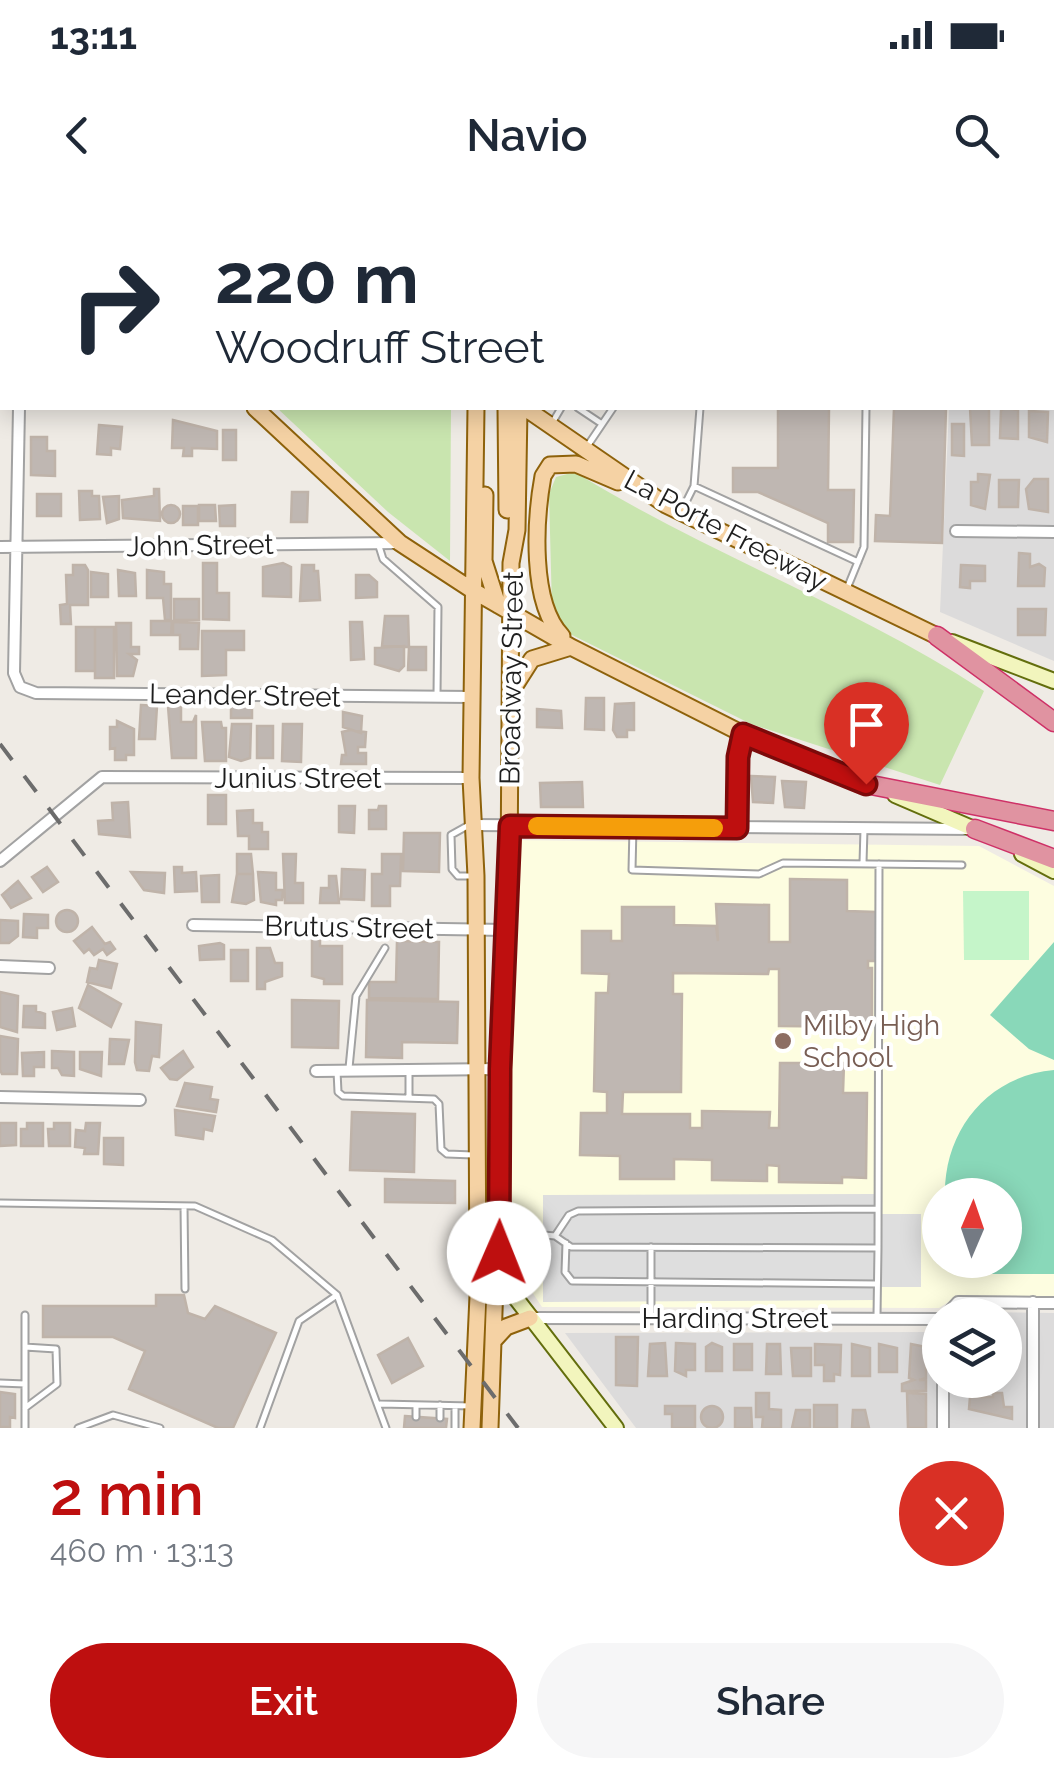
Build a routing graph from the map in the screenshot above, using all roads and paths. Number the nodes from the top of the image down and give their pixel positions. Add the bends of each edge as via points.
1 (19, 410) edge
2 (256, 410) edge
3 (476, 410) edge
4 (506, 410) edge
5 (522, 410) edge
6 (525, 410) edge
7 (560, 410) edge
8 (581, 410) edge
9 (612, 410) edge
10 (700, 410) edge
11 (866, 410) edge
12 (602, 424) junction
13 (550, 428) junction
14 (475, 434) junction
15 (584, 450) junction
16 (694, 486) junction
17 (673, 509) junction
18 (956, 531) dead end
19 (1054, 532) edge
20 (378, 543) junction
21 (400, 543) junction
22 (0, 547) edge
23 (16, 547) junction
24 (858, 562) junction
25 (511, 563) junction
26 (472, 590) junction
27 (845, 594) junction
28 (504, 609) junction
29 (937, 636) junction
30 (571, 646) junction
31 (1054, 682) edge
32 (509, 695) junction
33 (437, 697) junction
34 (471, 697) junction
35 (1054, 722) edge
36 (743, 734) junction
37 (471, 778) junction
38 (866, 784) junction
39 (1054, 820) edge
40 (472, 825) junction
41 (510, 826) junction
42 (633, 827) junction
43 (737, 828) junction
44 (864, 829) junction
45 (975, 829) junction
46 (1054, 859) edge
47 (0, 861) edge
48 (862, 864) junction
49 (879, 864) junction
50 (962, 865) dead end
51 (1054, 871) edge
52 (476, 876) junction
53 (193, 925) dead end
54 (476, 929) junction
55 (506, 930) junction
56 (385, 948) dead end
57 (0, 966) edge
58 (49, 968) dead end
59 (476, 1069) junction
60 (500, 1069) junction
61 (409, 1070) junction
62 (316, 1071) dead end
63 (343, 1071) junction
64 (0, 1097) edge
65 (409, 1098) junction
66 (140, 1100) dead end
67 (476, 1156) junction
68 (0, 1202) edge
69 (184, 1206) junction
70 (878, 1210) junction
71 (500, 1231) junction
72 (555, 1236) junction
73 (566, 1244) junction
74 (651, 1248) junction
75 (878, 1248) junction
76 (651, 1282) junction
77 (878, 1284) junction
78 (185, 1290) dead end
79 (338, 1295) junction
80 (478, 1296) junction
81 (505, 1296) junction
82 (1022, 1302) edge
83 (1033, 1302) junction
84 (1054, 1303) edge
85 (25, 1315) dead end
86 (530, 1318) junction
87 (651, 1318) junction
88 (876, 1319) junction
89 (922, 1319) edge
90 (495, 1339) junction
91 (25, 1347) junction
92 (0, 1383) edge
93 (25, 1384) junction
94 (942, 1398) edge
95 (380, 1404) junction
96 (416, 1404) junction
97 (440, 1405) junction
98 (455, 1405) junction
99 (472, 1406) junction
100 (25, 1408) junction
101 (416, 1416) dead end
102 (440, 1418) dead end
103 (26, 1428) edge
104 (78, 1428) edge
105 (160, 1428) edge
106 (260, 1428) edge
107 (386, 1428) edge
108 (454, 1428) edge
109 (472, 1428) edge
110 (490, 1428) edge
111 (616, 1428) edge
112 (942, 1428) edge
113 (1032, 1428) edge

1 - 23 street
2 - 21 main road
3 - 14 main road, Broadway Street
4 - 25 main road
5 - 25 main road, Broadway Street
6 - 13 main road, La Porte Freeway
7 - 13 lane
8 - 12 lane
9 - 12 lane
10 - 16 lane
11 - 24 lane via 864,547
12 - 15 lane
13 - 15 main road, La Porte Freeway
14 - 26 main road, Broadway Street
14 - 28 main road via 485,452 484,561
15 - 17 main road, La Porte Freeway
16 - 17 lane
16 - 24 lane
17 - 27 main road, La Porte Freeway
17 - 30 main road via 576,464 550,465 542,476 540,596 548,622
18 - 19 street
20 - 21 street, John Street
20 - 23 street, John Street
20 - 33 lane via 384,559 438,607
21 - 26 main road
22 - 23 street, John Street
23 - 33 street, Leander Street via 14,673 20,687 36,693
24 - 27 lane
25 - 28 main road, Broadway Street
26 - 28 main road
26 - 34 main road, Broadway Street
27 - 29 main road, La Porte Freeway
28 - 30 main road
28 - 32 main road, Broadway Street
29 - 31 main road
29 - 35 highway
30 - 32 main road via 532,659
30 - 36 main road
32 - 41 main road, Broadway Street
33 - 34 street, Leander Street
34 - 37 main road, Broadway Street
36 - 38 main road
36 - 43 street
37 - 40 main road, Broadway Street
37 - 47 street, Junius Street via 102,778
38 - 39 highway
38 - 45 main road
40 - 41 street
40 - 52 main road, Broadway Street
40 - 52 lane via 451,835 452,870
41 - 42 street
41 - 55 main road, Broadway Street
42 - 43 street
42 - 48 lane via 632,870 759,874 783,862
43 - 44 street
44 - 45 street
44 - 48 lane
45 - 46 highway
45 - 51 main road
48 - 49 lane
49 - 50 lane
49 - 70 lane
52 - 54 main road, Broadway Street
53 - 54 street, Brutus Street
54 - 55 street, Brutus Street
54 - 59 main road, Broadway Street
55 - 60 main road, Broadway Street
56 - 63 lane via 356,996
57 - 58 street
59 - 60 street
59 - 61 street
59 - 67 main road, Broadway Street
60 - 71 main road, Broadway Street
61 - 63 street
61 - 65 lane
62 - 63 street
63 - 65 lane via 340,1094
64 - 66 street
65 - 67 lane via 439,1104 444,1152
67 - 80 main road, Broadway Street
68 - 69 lane
69 - 78 lane
69 - 79 lane via 272,1240
70 - 72 lane via 578,1212
70 - 75 lane
71 - 72 lane
71 - 81 main road, Broadway Street via 498,1275
72 - 73 lane
73 - 74 lane
73 - 76 lane via 565,1272 572,1281
74 - 75 lane
74 - 76 lane
75 - 77 lane
76 - 77 lane
76 - 87 lane
77 - 88 lane
79 - 95 lane
79 - 106 lane via 300,1321
80 - 81 main road
80 - 99 main road, Broadway Street
81 - 86 main road
81 - 90 main road, Broadway Street
82 - 83 street
83 - 84 street
83 - 113 street
85 - 91 lane
86 - 87 street, Harding Street
86 - 90 main road
86 - 111 main road
87 - 88 street, Harding Street
88 - 89 street, Harding Street
90 - 110 main road, Broadway Street
91 - 93 lane
91 - 100 lane via 56,1348 57,1384
92 - 93 lane
93 - 100 lane
94 - 112 street
95 - 96 lane
95 - 107 lane
96 - 97 lane
96 - 101 lane
97 - 98 lane
97 - 102 lane
98 - 99 lane
98 - 108 lane
99 - 109 main road, Broadway Street
100 - 103 lane
104 - 105 lane via 114,1414

